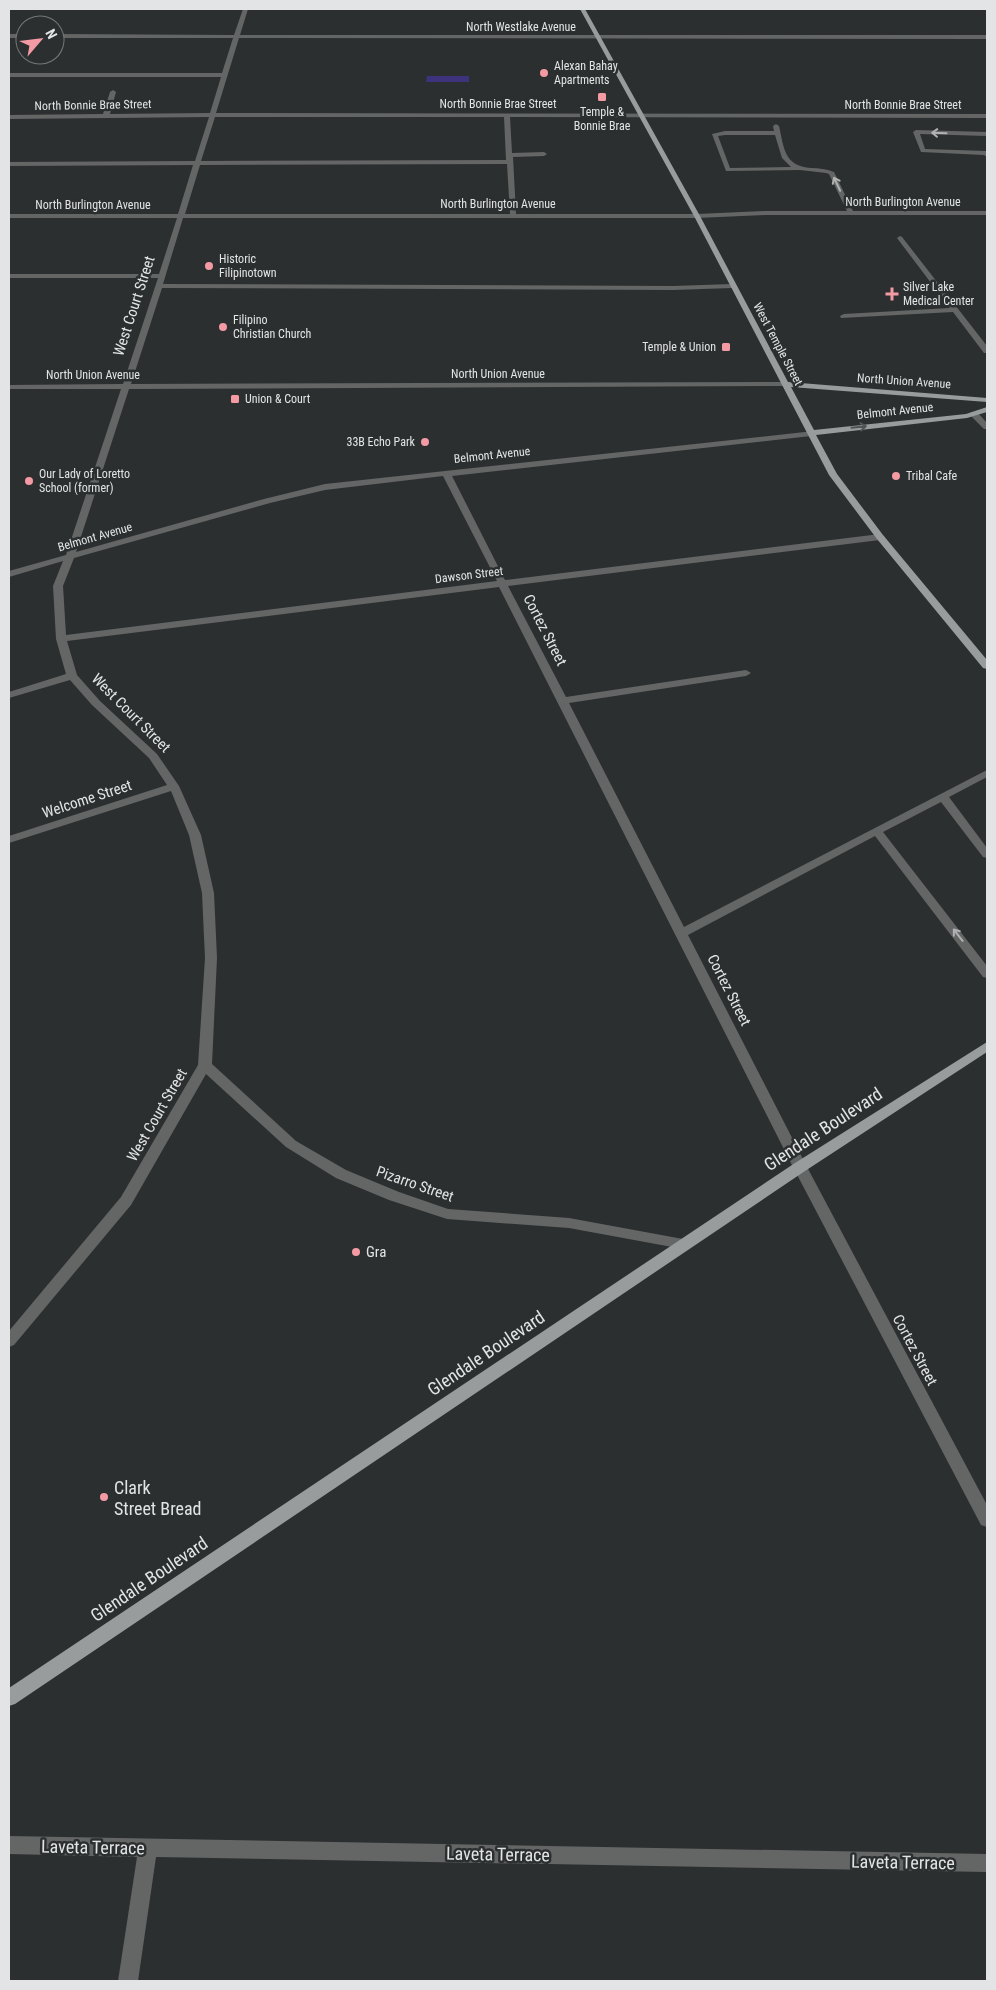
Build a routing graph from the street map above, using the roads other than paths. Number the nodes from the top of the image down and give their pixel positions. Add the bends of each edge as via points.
1 (245, 9) edge
2 (582, 9) edge
3 (238, 35) junction
4 (65, 36) edge
5 (987, 36) edge
6 (598, 37) junction
7 (9, 75) edge
8 (224, 75) junction
9 (113, 92) dead end
10 (212, 115) junction
11 (641, 115) junction
12 (106, 116) junction
13 (507, 116) junction
14 (775, 116) junction
15 (987, 116) edge
16 (9, 117) edge
17 (778, 133) junction
18 (987, 134) edge
19 (544, 154) dead end
20 (987, 155) edge
21 (510, 158) junction
22 (197, 163) junction
23 (9, 164) edge
24 (798, 169) junction
25 (851, 213) junction
26 (987, 213) edge
27 (9, 216) edge
28 (179, 216) junction
29 (513, 216) junction
30 (698, 216) junction
31 (900, 238) dead end
32 (9, 276) edge
33 (161, 276) junction
34 (159, 286) junction
35 (732, 286) junction
36 (957, 310) junction
37 (844, 316) dead end
38 (987, 351) edge
39 (786, 384) junction
40 (126, 386) junction
41 (9, 387) edge
42 (987, 400) edge
43 (987, 409) edge
44 (974, 414) junction
45 (987, 427) edge
46 (811, 433) junction
47 (446, 473) junction
48 (880, 537) junction
49 (70, 557) junction
50 (9, 574) edge
51 (503, 584) junction
52 (61, 640) junction
53 (987, 666) edge
54 (746, 673) dead end
55 (72, 676) junction
56 (9, 695) edge
57 (563, 701) junction
58 (987, 773) edge
59 (174, 786) junction
60 (942, 796) junction
61 (877, 831) junction
62 (9, 840) edge
63 (987, 855) edge
64 (682, 933) junction
65 (987, 974) edge
66 (987, 1046) edge
67 (205, 1064) junction
68 (800, 1167) junction
69 (683, 1244) junction
70 (9, 1341) edge
71 (987, 1520) edge
72 (9, 1698) edge
73 (9, 1845) edge
74 (148, 1848) junction
75 (987, 1863) edge
76 (128, 1981) edge

1 - 3 street, West Court Street
2 - 6 main road, West Temple Street
3 - 4 street, North Westlake Avenue
3 - 6 street, North Westlake Avenue
3 - 8 street, West Court Street
5 - 6 street, North Westlake Avenue
6 - 11 main road, West Temple Street
7 - 8 street
8 - 10 street, West Court Street
9 - 12 street
10 - 12 street, North Bonnie Brae Street
10 - 13 street, North Bonnie Brae Street
10 - 22 street, West Court Street
11 - 13 street, North Bonnie Brae Street
11 - 14 street, North Bonnie Brae Street
11 - 30 main road, West Temple Street
12 - 16 street, North Bonnie Brae Street
13 - 21 street
14 - 15 street, North Bonnie Brae Street
14 - 17 street
17 - 24 street via 786,161
17 - 24 street via 714,135 728,170
18 -> 20 street via 916,132 923,151 986,152
19 - 21 street
21 - 22 street
21 - 29 street
22 - 23 street
22 - 28 street, West Court Street
25 -> 24 street via 832,174
25 - 26 street, North Burlington Avenue
25 - 30 street, North Burlington Avenue
27 - 28 street, North Burlington Avenue
28 - 29 street, North Burlington Avenue
28 - 33 street, West Court Street
29 - 30 street, North Burlington Avenue
30 - 35 main road, West Temple Street
31 - 36 street
32 - 33 street
33 - 34 street, West Court Street
34 - 35 street
34 - 40 street, West Court Street
35 - 39 main road, West Temple Street
36 - 37 street
36 - 38 street
39 - 40 street, North Union Avenue
39 - 42 main road, North Union Avenue
39 - 46 main road, West Temple Street
40 - 41 street, North Union Avenue
40 - 49 street, West Court Street
43 - 44 main road, Belmont Avenue
44 - 45 street
46 -> 44 main road, Belmont Avenue
46 - 47 street, Belmont Avenue
46 - 48 main road, West Temple Street via 833,475
47 - 49 street, Belmont Avenue via 325,487 267,500
47 - 51 street, Cortez Street
48 - 51 street, Dawson Street
48 - 53 main road, West Temple Street
49 - 50 street, Belmont Avenue
49 - 52 street, West Court Street via 58,586
51 - 52 street, Dawson Street
51 - 57 street, Cortez Street
52 - 55 street, West Court Street
54 - 57 street
55 - 56 street
55 - 59 street, West Court Street via 96,704 153,756
57 - 64 street, Cortez Street
58 - 60 street
59 - 62 street, Welcome Street
59 - 67 street, West Court Street via 194,835 208,893 211,958
60 - 61 street
60 - 63 street
61 - 64 street
65 -> 61 street
64 - 68 street, Cortez Street
66 - 68 main road, Glendale Boulevard
67 - 69 street, Pizarro Street via 290,1144 341,1174 394,1196 447,1214 569,1223
67 - 70 street, West Court Street via 126,1202
68 - 69 main road, Glendale Boulevard
68 - 71 street, Cortez Street
69 - 72 main road, Glendale Boulevard
73 - 74 street, Laveta Terrace
74 - 75 street, Laveta Terrace
74 - 76 street

